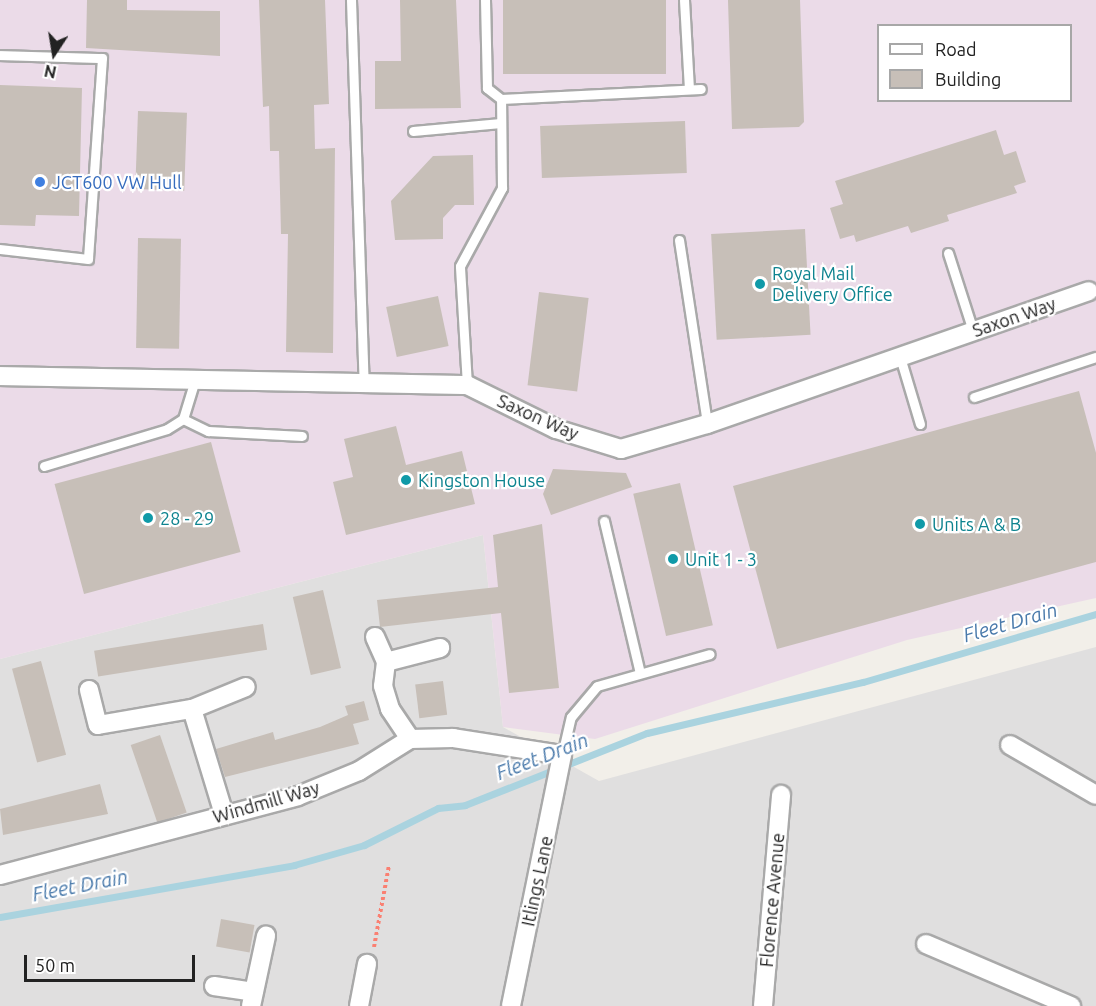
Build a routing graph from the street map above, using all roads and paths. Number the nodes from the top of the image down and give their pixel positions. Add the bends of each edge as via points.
1 (351, 0) edge
2 (485, 0) edge
3 (684, 0) edge
4 (0, 55) edge
5 (689, 89) junction
6 (701, 89) dead end
7 (501, 99) junction
8 (501, 123) junction
9 (413, 131) dead end
10 (680, 240) dead end
11 (0, 249) edge
12 (948, 253) dead end
13 (1092, 289) edge
14 (972, 332) junction
15 (900, 357) junction
16 (1096, 357) edge
17 (0, 376) edge
18 (194, 381) junction
19 (364, 385) junction
20 (467, 385) junction
21 (974, 397) dead end
22 (183, 419) junction
23 (707, 424) junction
24 (920, 424) dead end
25 (302, 436) dead end
26 (44, 466) dead end
27 (604, 521) dead end
28 (375, 637) dead end
29 (440, 648) dead end
30 (710, 654) dead end
31 (386, 662) junction
32 (640, 673) junction
33 (246, 687) dead end
34 (89, 690) dead end
35 (192, 709) junction
36 (410, 739) junction
37 (1010, 745) dead end
38 (562, 755) junction
39 (781, 795) dead end
40 (1096, 795) edge
41 (224, 814) junction
42 (389, 865) dead end
43 (0, 875) edge
44 (266, 936) dead end
45 (926, 944) dead end
46 (367, 964) joint
47 (214, 986) dead end
48 (253, 999) edge
49 (359, 1006) edge
50 (511, 1006) edge
51 (763, 1006) edge
52 (1071, 1006) edge

1 - 19 lane
2 - 7 lane via 487,88
3 - 5 lane
4 - 11 lane via 102,58 88,259
5 - 6 lane
5 - 7 lane
7 - 8 lane
8 - 9 lane
8 - 20 lane via 502,188 460,266
10 - 23 lane
12 - 14 lane
13 - 14 street, Saxon Way
14 - 15 street, Saxon Way
15 - 23 street, Saxon Way
15 - 24 lane
16 - 21 lane
17 - 18 street, Saxon Way
18 - 19 street, Saxon Way
18 - 22 lane
19 - 20 street, Saxon Way
20 - 23 street, Saxon Way via 556,429 621,449
22 - 25 lane via 208,431
22 - 26 lane via 167,429
27 - 32 lane
28 - 31 street
29 - 31 street
30 - 32 lane
31 - 36 street via 383,686
32 - 38 lane via 597,686 571,717
33 - 35 street
34 - 35 street via 98,725
35 - 41 street
36 - 38 street via 453,738
36 - 41 street, Windmill Way via 359,771 298,796
37 - 40 street
38 - 50 street, Itlings Lane
39 - 51 street, Florence Avenue
41 - 43 street, Windmill Way
42 - 46 path
44 - 48 street
45 - 52 street
46 - 49 street
47 - 48 street

